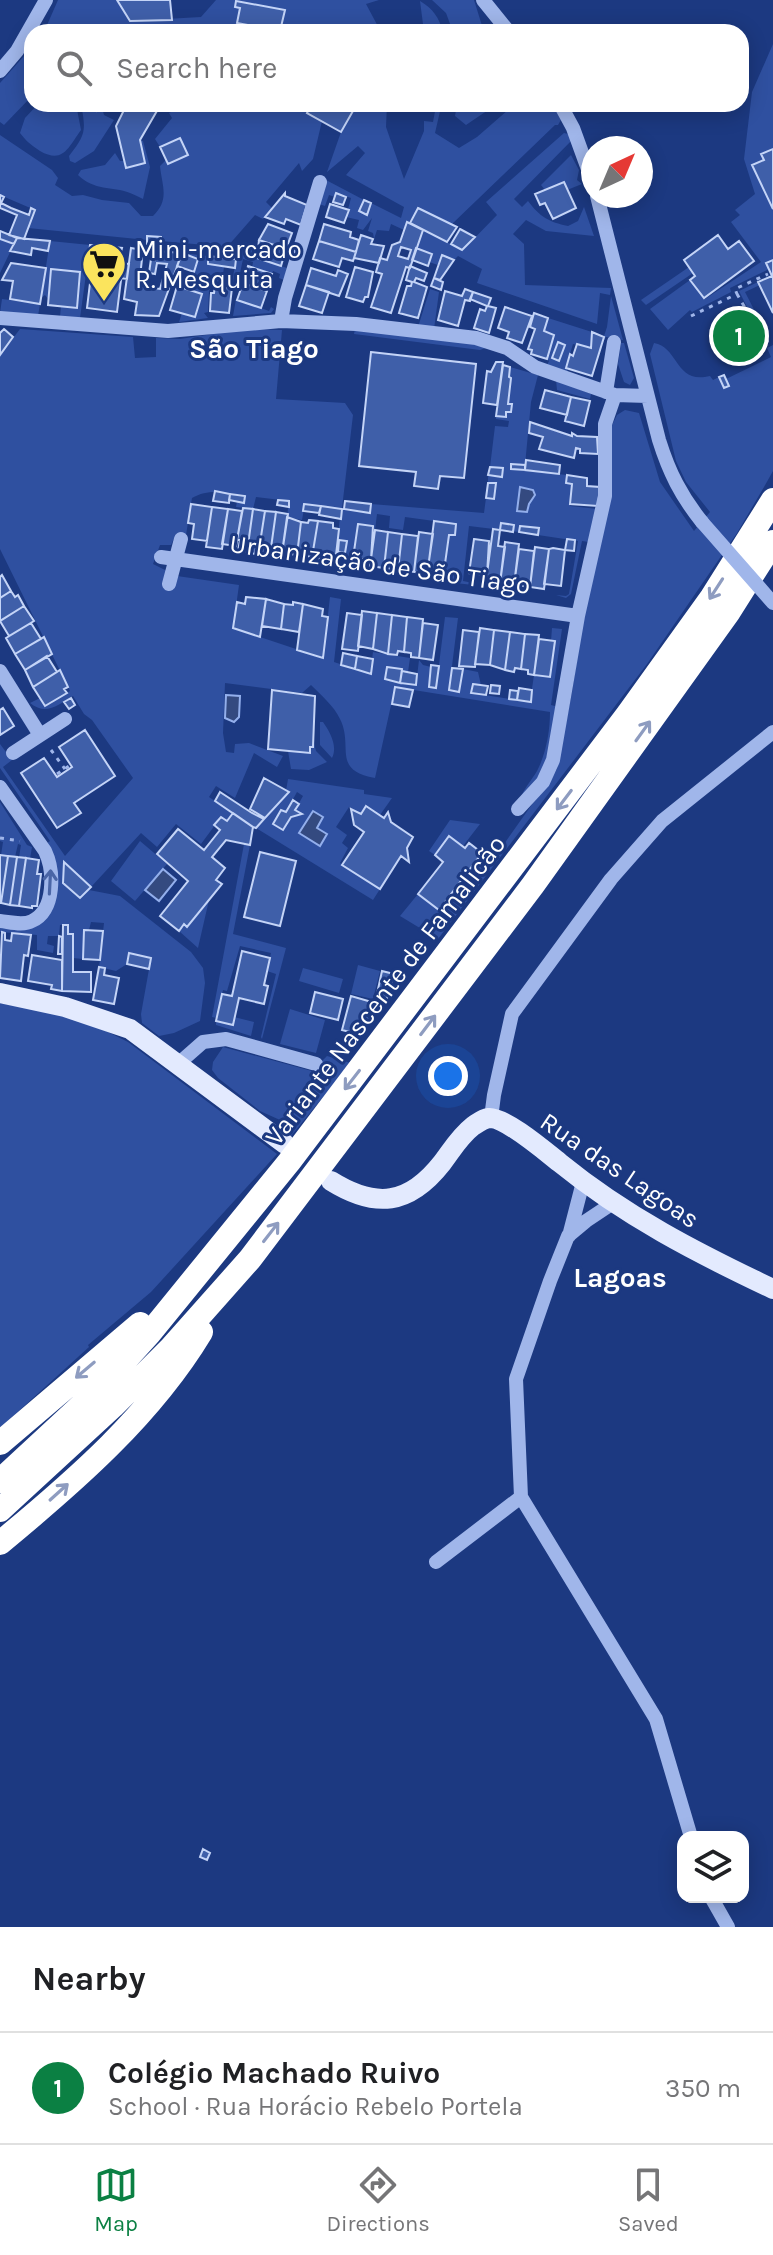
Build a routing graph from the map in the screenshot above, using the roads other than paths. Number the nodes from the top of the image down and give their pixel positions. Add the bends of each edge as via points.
1 (46, 0) edge
2 (483, 0) edge
3 (32, 24) edge
4 (502, 24) edge
5 (24, 39) edge
6 (0, 71) edge
7 (564, 112) edge
8 (581, 147) edge
9 (320, 182) dead end
10 (600, 208) edge
11 (0, 318) edge
12 (281, 321) junction
13 (614, 342) dead end
14 (611, 394) junction
15 (648, 396) junction
16 (773, 500) edge
17 (181, 539) dead end
18 (773, 542) edge
19 (168, 558) junction
20 (169, 584) dead end
21 (773, 603) edge
22 (578, 616) junction
23 (0, 671) edge
24 (65, 719) dead end
25 (773, 732) edge
26 (40, 735) junction
27 (13, 753) dead end
28 (0, 787) edge
29 (518, 809) dead end
30 (0, 921) edge
31 (0, 993) edge
32 (178, 1064) junction
33 (316, 1064) dead end
34 (486, 1119) junction
35 (285, 1144) dead end
36 (331, 1181) dead end
37 (583, 1182) junction
38 (613, 1203) junction
39 (568, 1236) junction
40 (189, 1285) junction
41 (773, 1289) edge
42 (222, 1293) junction
43 (0, 1443) edge
44 (0, 1481) edge
45 (521, 1497) junction
46 (0, 1510) edge
47 (0, 1543) edge
48 (436, 1562) dead end
49 (689, 1831) edge
50 (714, 1903) edge
51 (728, 1927) edge

1 - 3 street
2 - 4 street
5 - 6 street
7 - 8 street
9 - 12 street
10 - 15 street
11 - 12 street via 161,331
12 - 14 street via 476,338 507,348 535,367
13 - 14 street
14 - 15 street
14 - 22 street via 605,424 605,496
15 - 21 street, bridge via 669,471 684,499
16 -> 40 highway, Variante Nascente de Famalicão via 628,714 382,1042
17 - 19 street
42 -> 18 highway, Variante Nascente de Famalicão via 533,885
19 - 20 street
19 - 22 street, Urbanização de São Tiago
22 - 29 street via 553,760 543,782
23 - 26 street
24 - 26 street
25 - 34 street via 662,821 611,879 512,1014
26 - 27 street
30 -> 28 street via 22,923 40,916 51,877 45,851
31 - 32 main road via 116,1022
32 - 33 street via 203,1042 226,1039
32 - 35 main road
34 - 36 main road via 461,1135 425,1183 411,1193 375,1199
34 - 37 main road, Rua das Lagoas via 510,1127
37 - 38 main road, Rua das Lagoas
37 - 39 street
38 - 39 street
38 - 41 main road, Rua das Lagoas via 690,1249
39 - 45 street via 516,1379
40 -> 43 highway
40 - 44 highway, Variante Nascente de Famalicão via 98,1390
42 - 46 highway, Variante Nascente de Famalicão via 113,1406
47 -> 42 highway via 121,1434 160,1391
45 - 48 street
45 - 49 street via 656,1719
50 - 51 street

